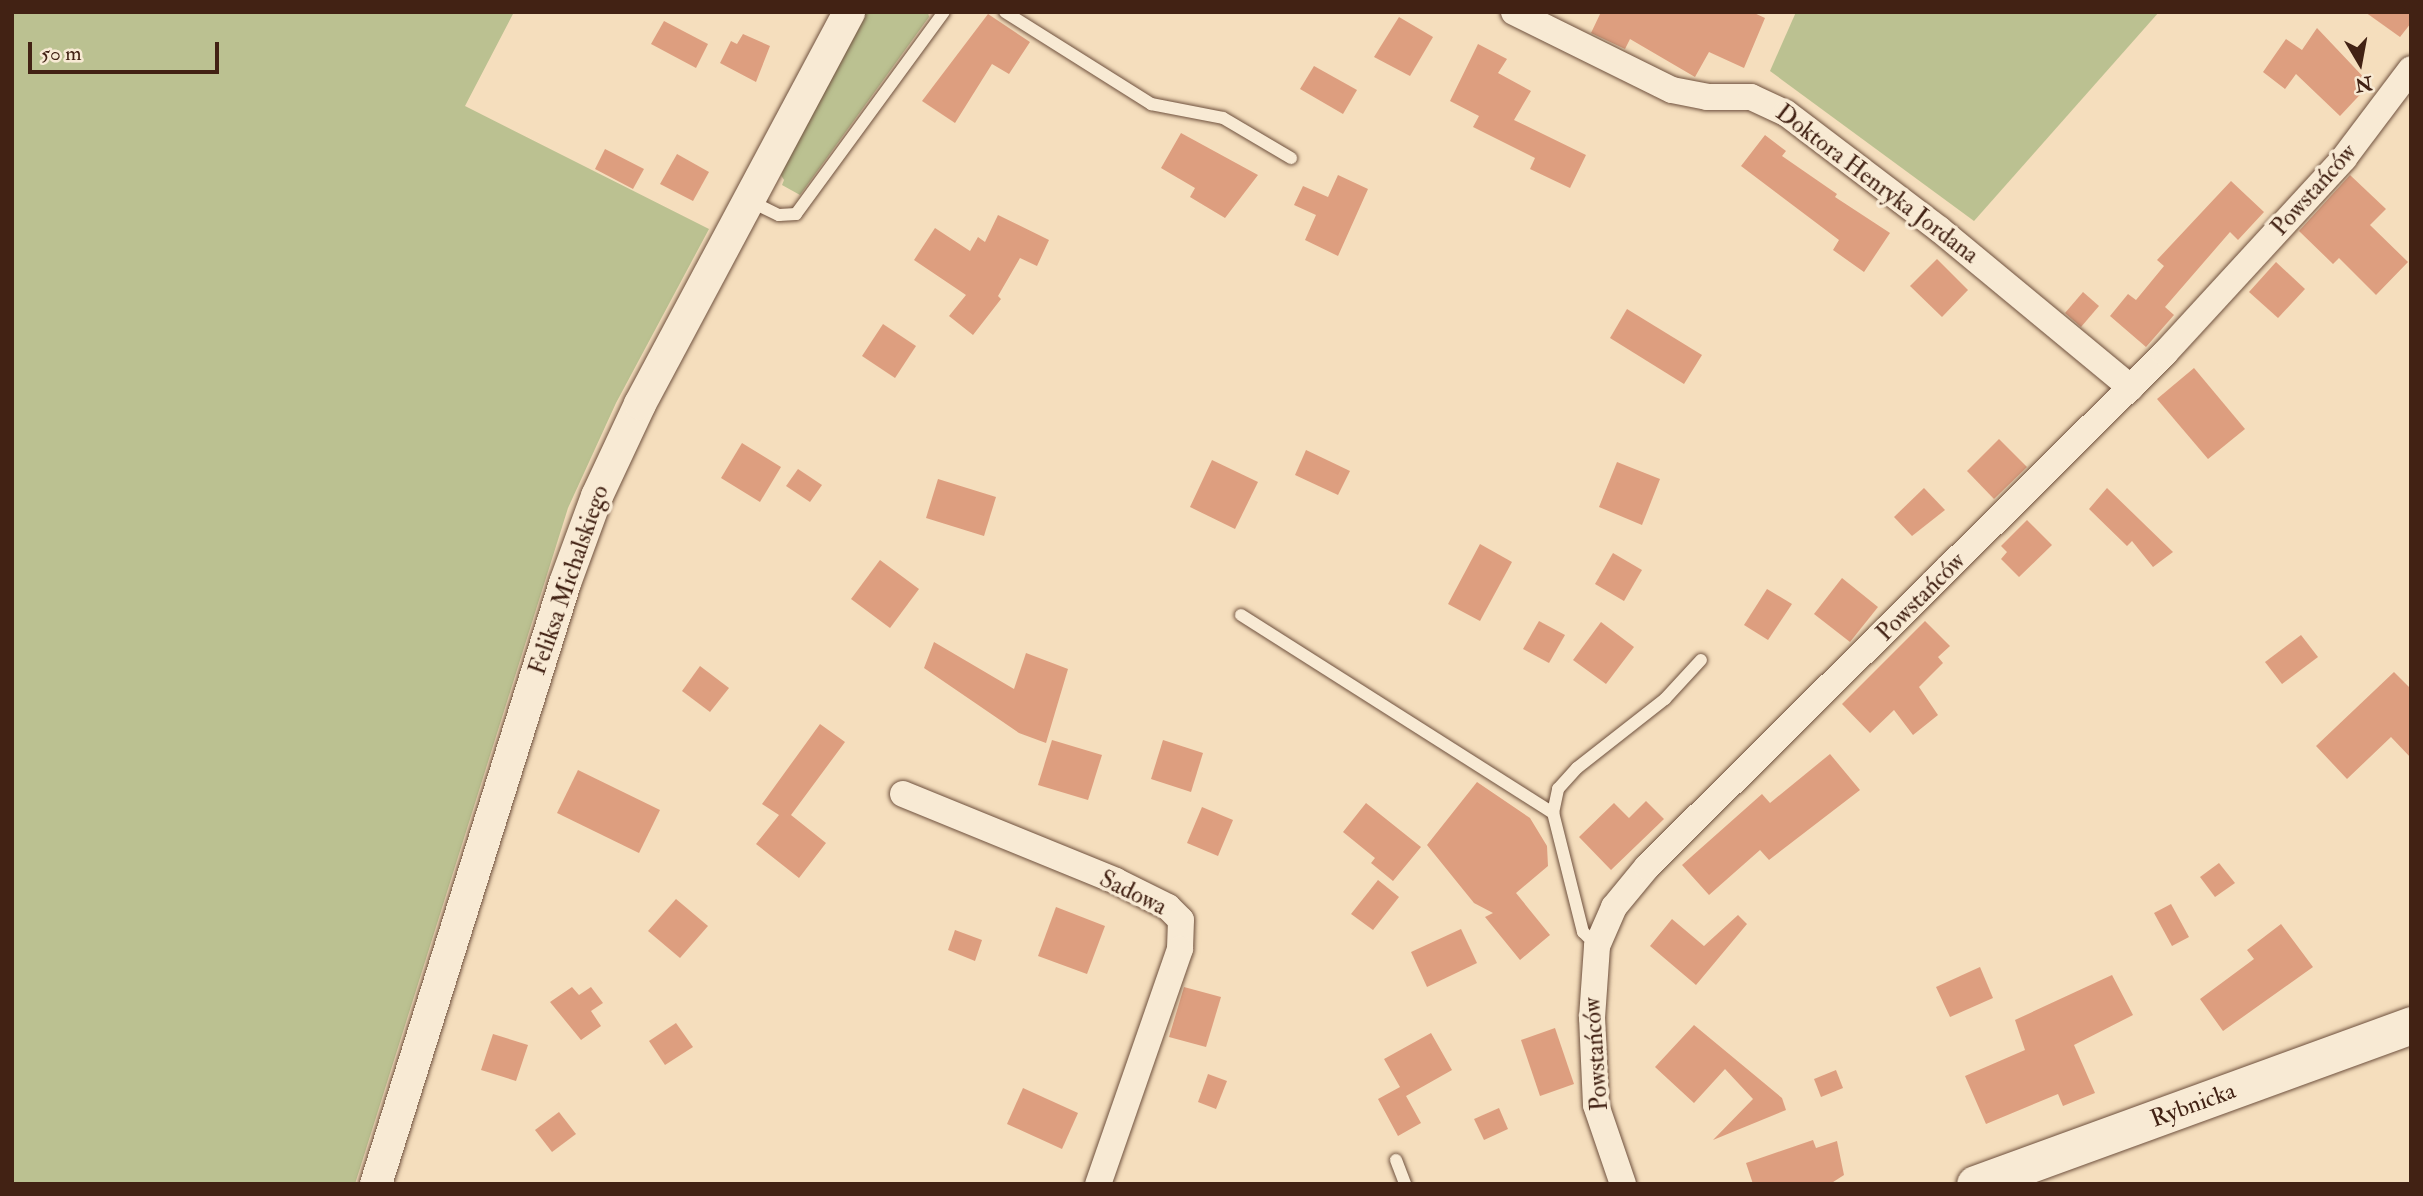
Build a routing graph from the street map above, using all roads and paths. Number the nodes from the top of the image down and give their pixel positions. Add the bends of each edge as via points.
1 (849, 12) edge
2 (944, 12) edge
3 (1005, 12) edge
4 (1514, 12) edge
5 (2411, 69) edge
6 (1291, 158) dead end
7 (749, 200) junction
8 (2131, 388) junction
9 (1241, 615) dead end
10 (1701, 660) dead end
11 (903, 794) dead end
12 (1553, 813) junction
13 (1597, 946) junction
14 (2411, 1026) edge
15 (1396, 1160) dead end
16 (376, 1184) edge
17 (1098, 1184) edge
18 (1405, 1184) edge
19 (1623, 1184) edge
20 (1975, 1184) edge

1 - 7 street, Feliksa Michalskiego
2 - 7 lane via 796,214 779,215
3 - 6 lane via 1151,104 1223,118
4 - 8 street, Doktora Henryka Jordana via 1672,90 1707,97 1751,96 1786,113 1939,229
5 - 8 street, Powstańców via 2329,175
7 - 16 street, Feliksa Michalskiego via 640,404 587,522
8 - 13 street, Powstańców via 1634,881 1607,918
9 - 12 lane
10 - 12 lane via 1665,699 1566,778
11 - 17 street, Sadowa via 1116,881 1168,907 1181,920 1180,948
12 - 13 lane via 1584,932
13 - 19 street, Powstańców via 1592,1001 1595,1092
14 - 20 main road, Rybnicka
15 - 18 lane

